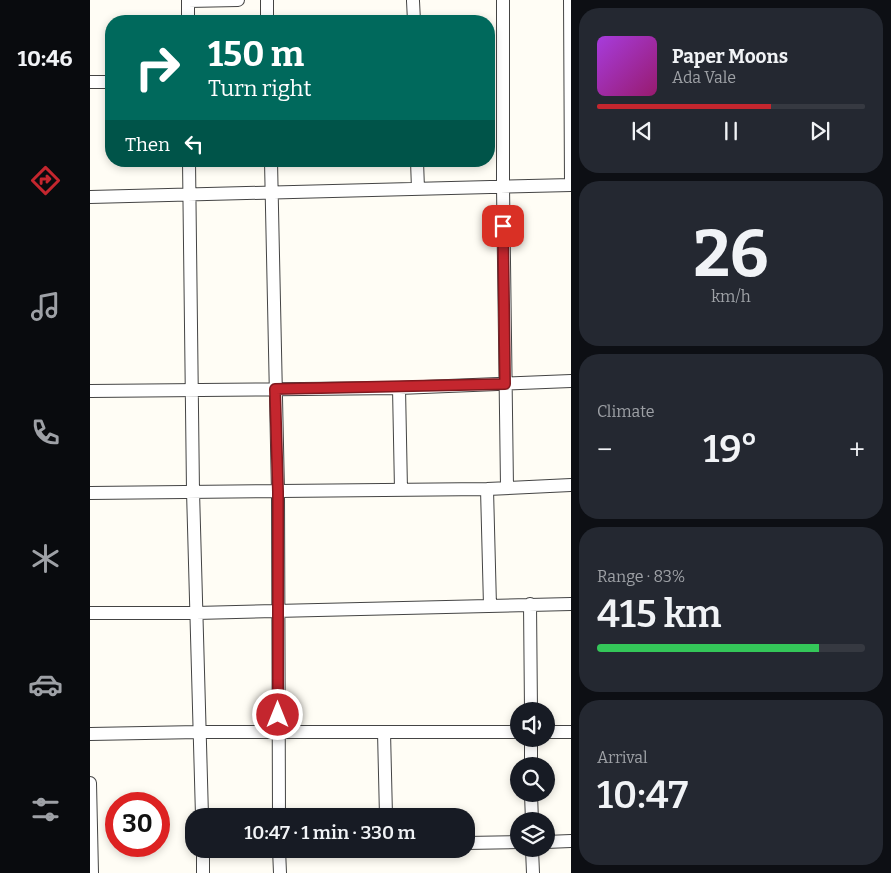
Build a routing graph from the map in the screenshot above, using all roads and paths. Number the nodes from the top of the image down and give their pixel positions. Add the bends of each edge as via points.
1 (238, 0) edge
2 (267, 0) edge
3 (412, 0) edge
4 (422, 0) edge
5 (503, 0) edge
6 (570, 0) edge
7 (188, 1) edge
8 (188, 15) edge
9 (268, 15) edge
10 (413, 15) edge
11 (90, 82) edge
12 (105, 82) edge
13 (189, 167) edge
14 (271, 167) edge
15 (417, 167) edge
16 (571, 185) edge
17 (503, 187) junction
18 (418, 189) junction
19 (272, 192) junction
20 (190, 195) junction
21 (90, 197) edge
22 (571, 381) edge
23 (505, 384) junction
24 (399, 388) junction
25 (275, 389) junction
26 (90, 391) edge
27 (193, 391) junction
28 (571, 485) edge
29 (507, 487) junction
30 (487, 489) junction
31 (402, 490) junction
32 (193, 492) junction
33 (278, 492) junction
34 (90, 493) edge
35 (530, 604) junction
36 (571, 604) edge
37 (490, 606) junction
38 (279, 611) junction
39 (90, 613) edge
40 (196, 613) junction
41 (531, 702) edge
42 (199, 732) junction
43 (278, 732) junction
44 (384, 732) junction
45 (510, 732) edge
46 (555, 732) edge
47 (571, 732) edge
48 (90, 734) edge
49 (90, 784) edge
50 (202, 808) edge
51 (279, 808) edge
52 (386, 808) edge
53 (571, 841) edge
54 (510, 842) edge
55 (555, 842) edge
56 (475, 843) edge
57 (532, 857) edge
58 (202, 858) edge
59 (279, 858) edge
60 (92, 873) edge
61 (203, 873) edge
62 (280, 873) edge
63 (533, 873) edge

1 - 7 street
2 - 9 street
3 - 4 street
3 - 10 street
5 - 17 street
6 - 16 street
7 - 8 street
11 - 12 street
13 - 20 street
14 - 19 street
15 - 18 street
16 - 17 street
17 - 18 street
17 - 23 street
18 - 19 street
19 - 20 street
19 - 25 street
20 - 21 street
20 - 27 street
22 - 23 street
23 - 24 street
23 - 29 street
24 - 25 street
24 - 31 street
25 - 27 street
25 - 33 street
26 - 27 street
27 - 32 street
28 - 29 street
29 - 30 street
30 - 31 street
30 - 37 street
31 - 33 street
32 - 33 street
32 - 34 street
32 - 40 street
33 - 38 street
35 - 36 street
35 - 37 street
35 - 41 street
37 - 38 street
38 - 40 street
38 - 43 street
39 - 40 street
40 - 42 street
42 - 43 street
42 - 48 street
42 - 50 street
43 - 44 street
43 - 51 street
44 - 45 street
44 - 52 street
46 - 47 street
49 - 60 street
53 - 55 street
54 - 56 street
57 - 63 street
58 - 61 street
59 - 62 street

